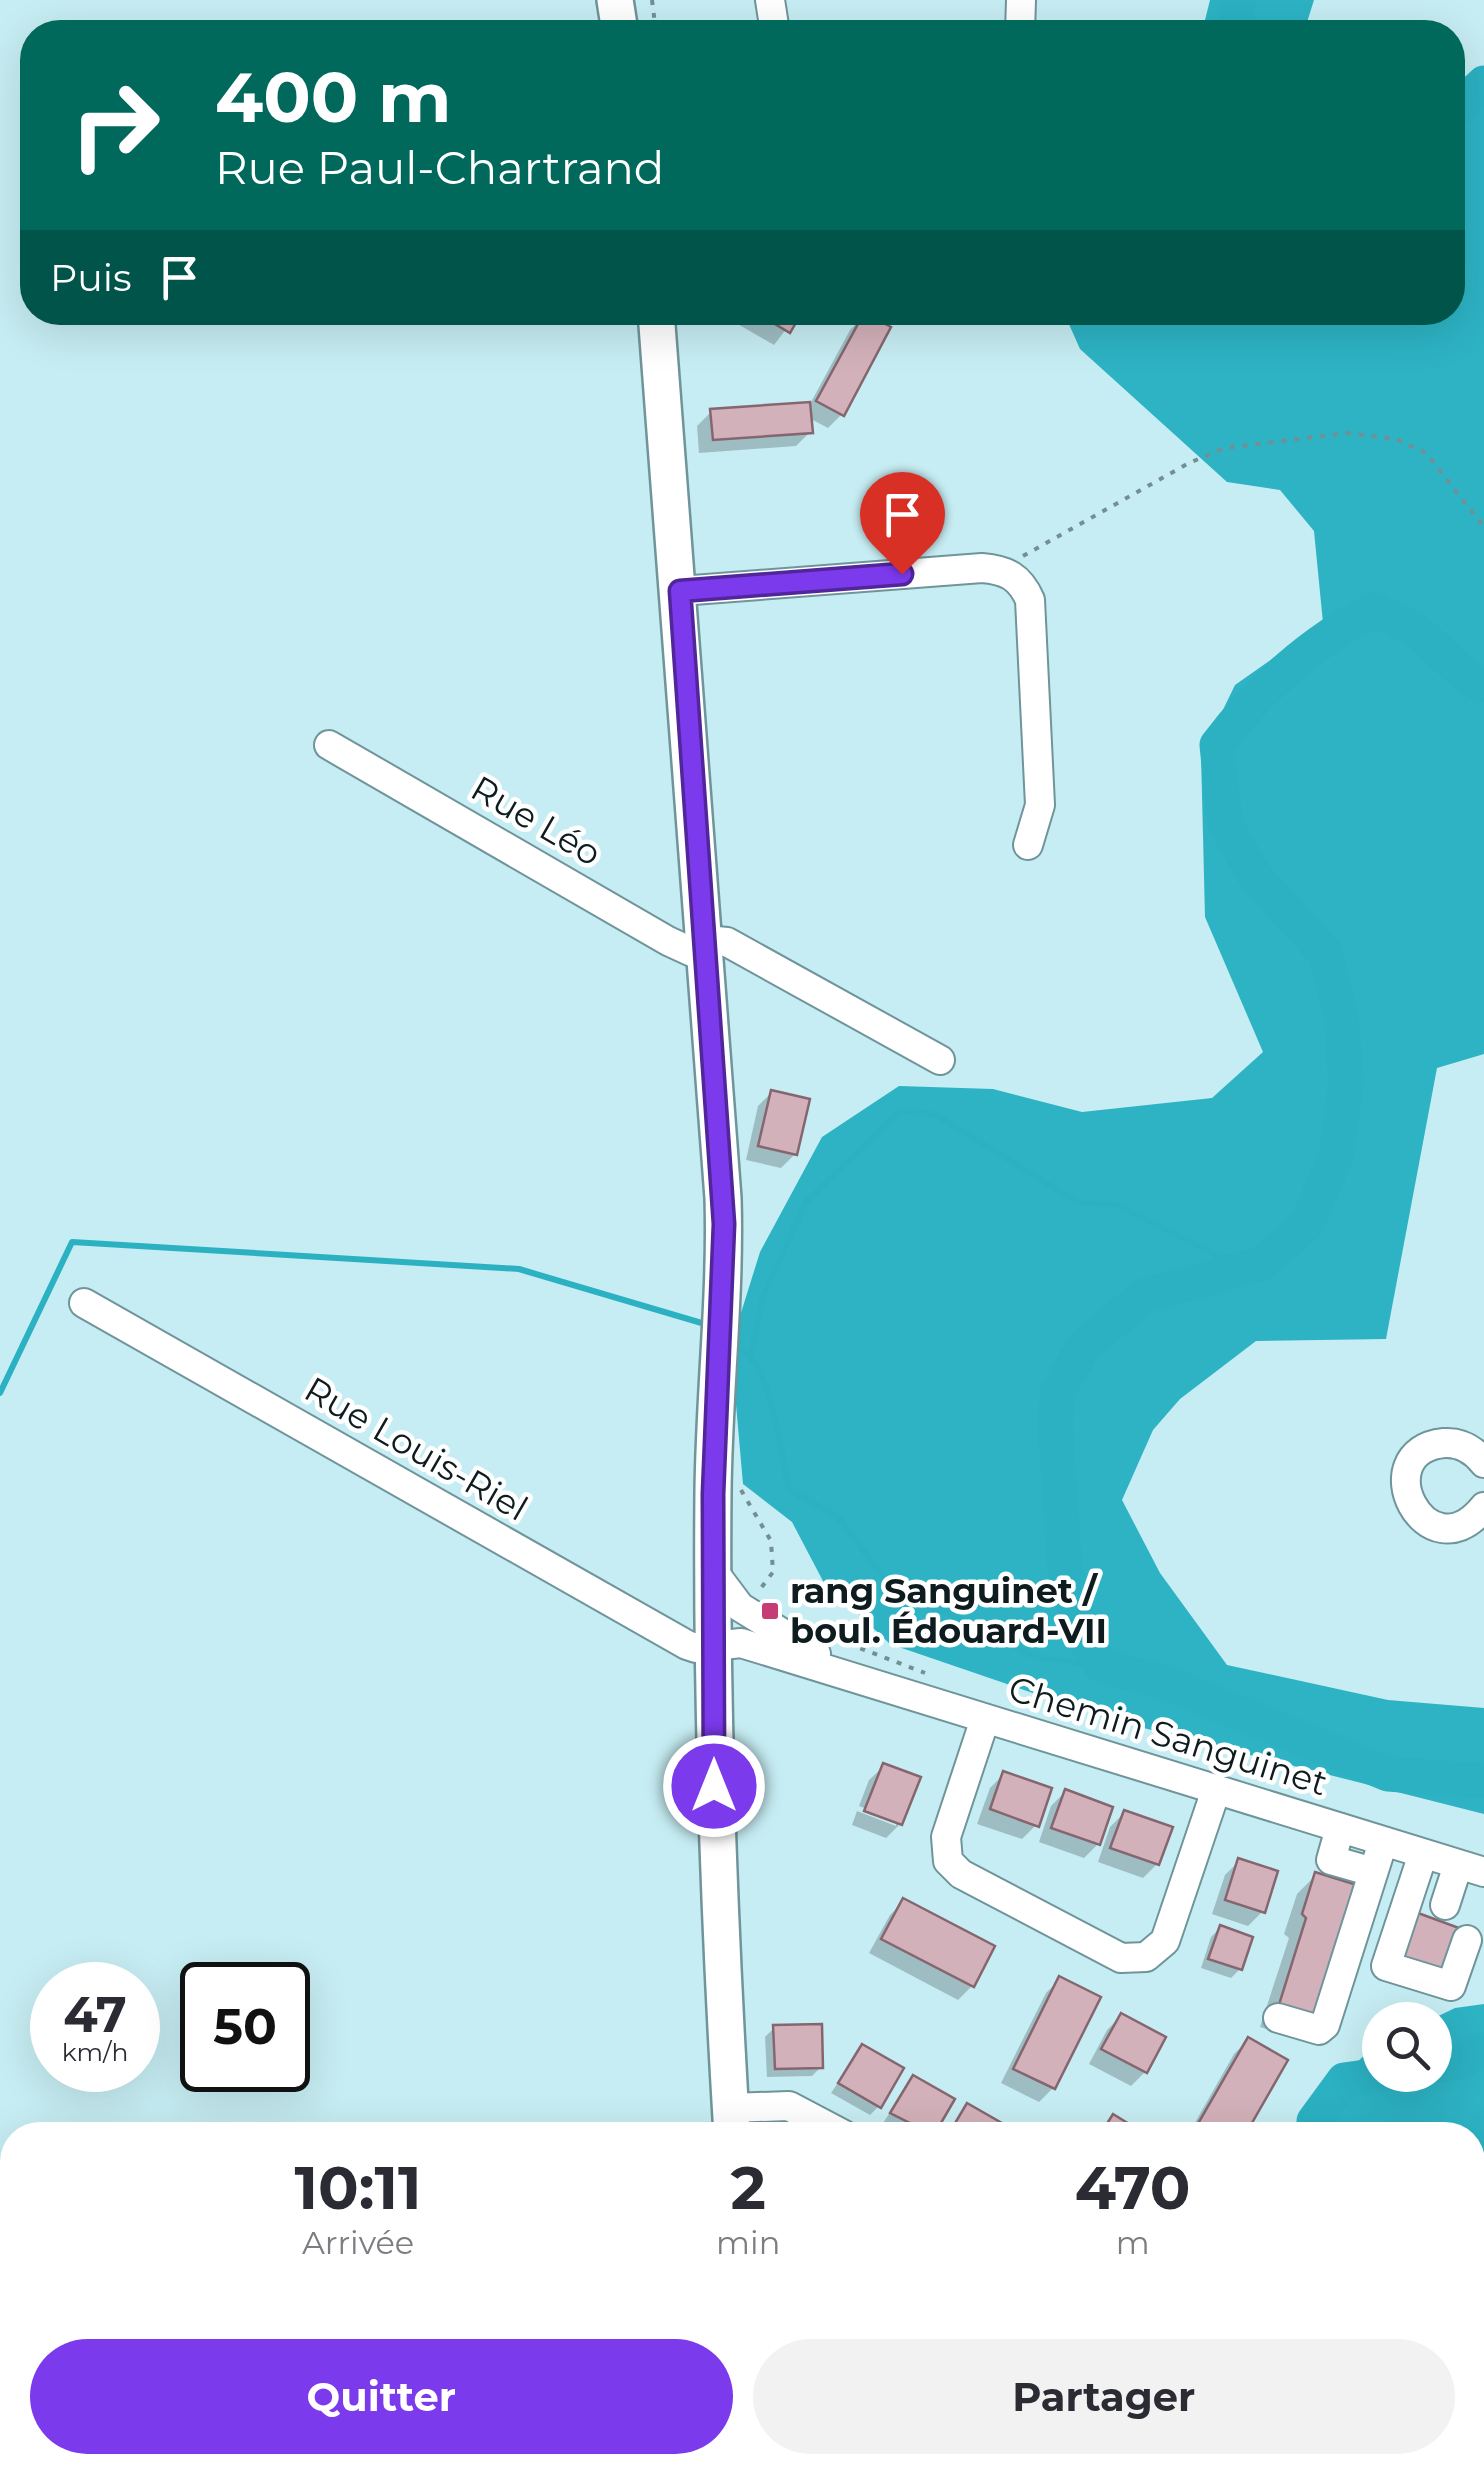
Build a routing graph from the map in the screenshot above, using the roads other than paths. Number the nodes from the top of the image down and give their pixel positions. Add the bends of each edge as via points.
1 (657, 325) edge
2 (680, 591) junction
3 (330, 745) dead end
4 (1028, 845) dead end
5 (707, 946) junction
6 (940, 1060) dead end
7 (84, 1303) dead end
8 (1482, 1455) edge
9 (1484, 1507) edge
10 (713, 1572) junction
11 (714, 1644) junction
12 (841, 1674) junction
13 (985, 1719) junction
14 (1216, 1790) junction
15 (1340, 1828) junction
16 (1383, 1842) junction
17 (1423, 1854) junction
18 (1471, 1868) edge
19 (1373, 1872) junction
20 (1445, 1905) dead end
21 (1468, 1940) dead end
22 (1278, 2018) dead end
23 (731, 2121) edge
24 (813, 2122) edge

1 - 2 main road
2 - 4 street via 1002,570 1022,581 1030,600 1040,805
2 - 5 main road
3 - 5 street, Rue Léo via 668,940 692,952
5 - 6 street, Rue Léo via 727,942
5 - 10 main road via 724,1246
7 - 11 street, Rue Louis-Riel via 674,1638 696,1648
8 - 9 street via 1452,1443 1425,1449 1405,1485 1414,1511 1437,1526 1464,1524
10 - 11 main road
10 - 12 street via 740,1607
11 - 12 street, Chemin Sanguinet via 740,1644
11 - 23 main road via 714,1786
12 - 13 street, Chemin Sanguinet
13 - 14 street, Chemin Sanguinet
13 - 14 street via 946,1838 948,1861 1121,1958 1146,1957 1165,1941
14 - 15 street, Chemin Sanguinet
15 - 16 street, Chemin Sanguinet
15 - 19 street via 1330,1860
16 - 17 street, Chemin Sanguinet
16 - 19 street
17 - 18 street, Chemin Sanguinet
17 - 21 street via 1386,1966 1450,1986
18 - 20 street
19 - 22 street via 1324,2028
23 - 24 street via 789,2106

